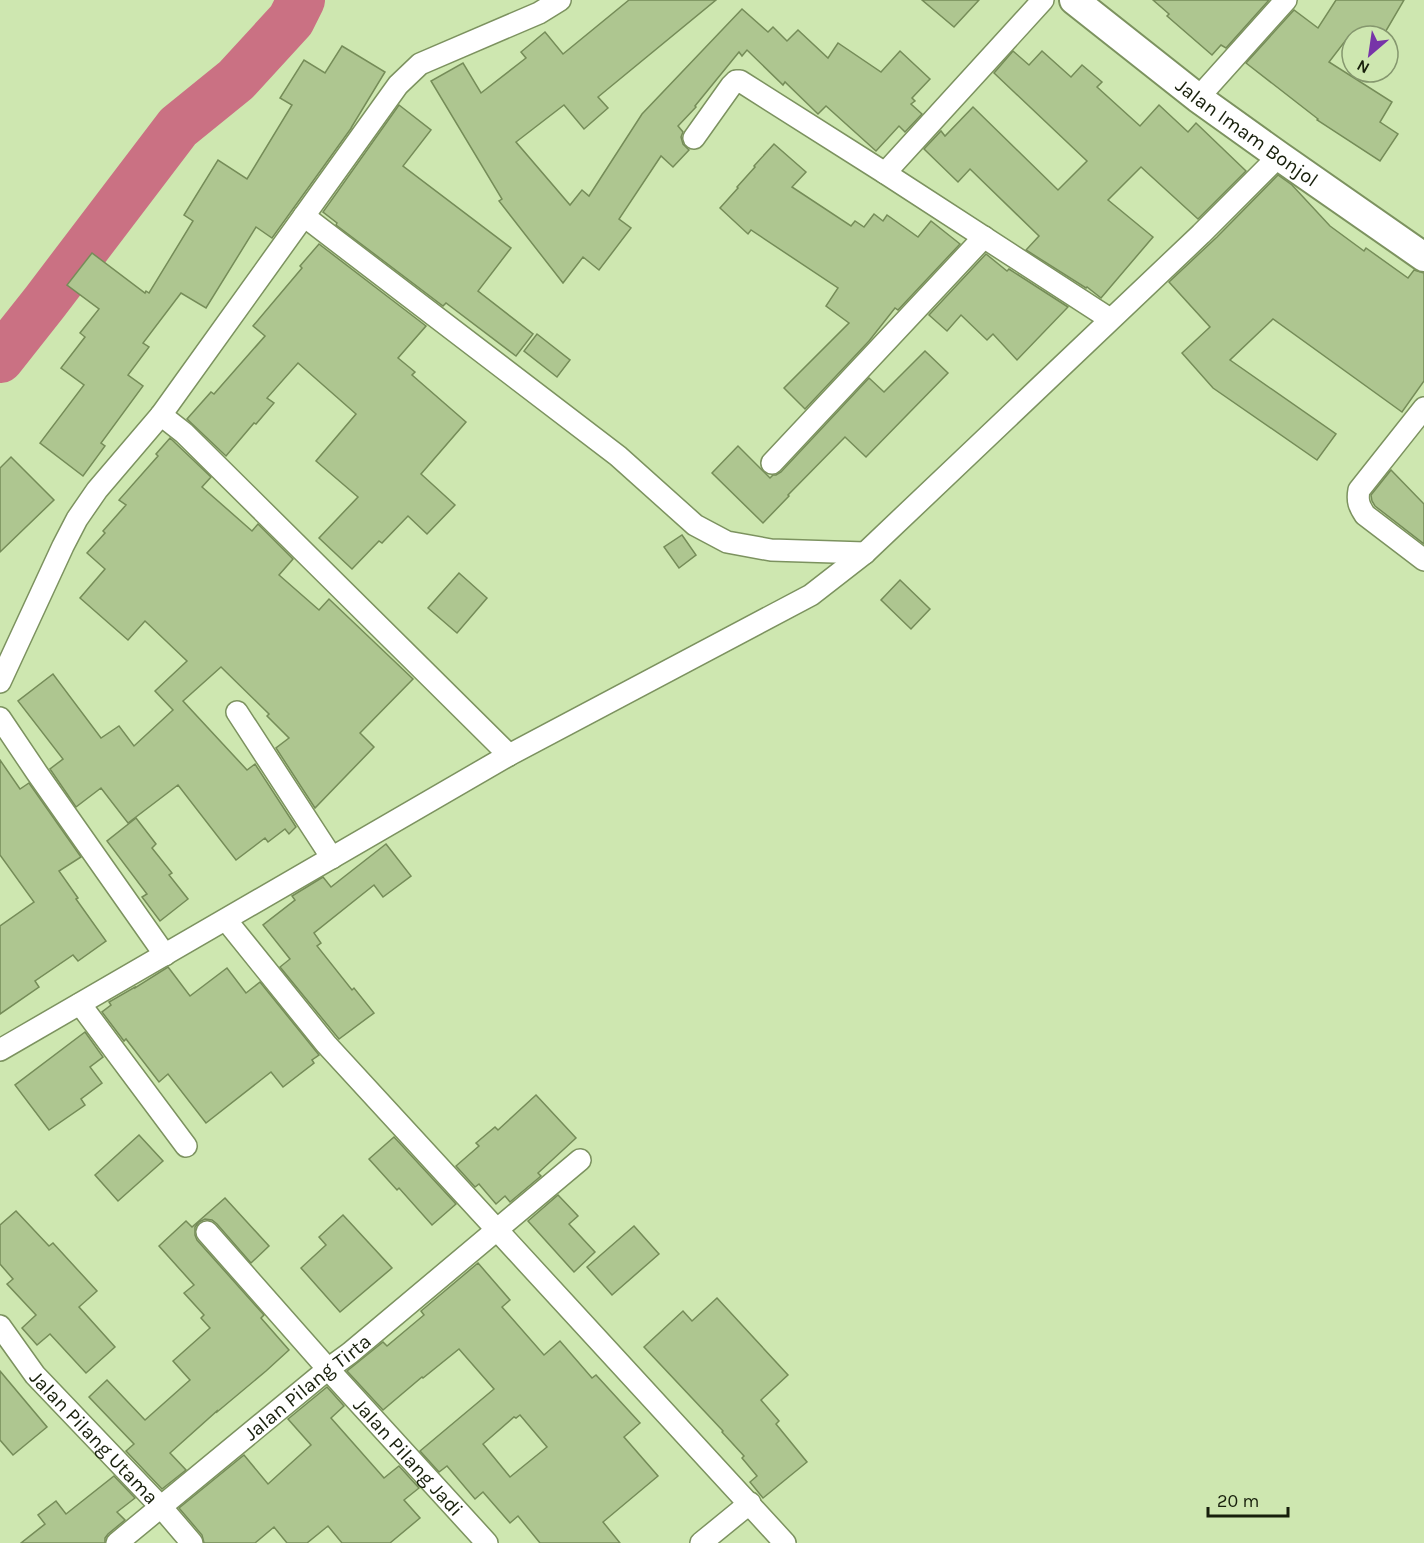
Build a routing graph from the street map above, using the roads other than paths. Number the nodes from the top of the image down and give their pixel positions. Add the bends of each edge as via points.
1 (560, 0) edge
2 (1043, 0) edge
3 (1286, 0) edge
4 (1079, 2) edge
5 (1198, 98) junction
6 (694, 138) dead end
7 (1279, 156) junction
8 (885, 173) junction
9 (304, 216) junction
10 (984, 237) junction
11 (1424, 257) edge
12 (1110, 319) junction
13 (1424, 408) edge
14 (161, 415) junction
15 (772, 464) dead end
16 (865, 553) junction
17 (1424, 561) edge
18 (0, 682) edge
19 (237, 712) dead end
20 (0, 718) edge
21 (509, 756) junction
22 (332, 858) junction
23 (226, 920) junction
24 (165, 955) junction
25 (80, 1004) junction
26 (0, 1050) edge
27 (186, 1146) dead end
28 (580, 1160) dead end
29 (498, 1230) junction
30 (207, 1232) dead end
31 (0, 1326) edge
32 (328, 1369) junction
33 (750, 1503) junction
34 (162, 1508) junction
35 (117, 1543) edge
36 (192, 1543) edge
37 (488, 1543) edge
38 (701, 1543) edge
39 (785, 1543) edge

1 - 9 street via 539,13 420,64 398,85
2 - 8 street
3 - 5 street
4 - 5 main road, Jalan Imam Bonjol
5 - 7 main road, Jalan Imam Bonjol
6 - 8 street via 736,81 740,81
7 - 11 main road, Jalan Imam Bonjol
7 - 12 street
8 - 10 street
9 - 14 street
9 - 16 street via 618,456 695,525 728,542 771,550
10 - 12 street
10 - 15 street
12 - 16 street
13 - 17 street via 1359,490 1357,499 1365,515
14 - 18 street via 77,519
14 - 21 street via 184,433
16 - 21 street via 811,595
19 - 22 street
20 - 24 street
21 - 22 street
22 - 23 street
23 - 24 street
23 - 29 street via 326,1044
24 - 25 street
25 - 26 street
25 - 27 street
28 - 29 street, Jalan Pilang Tirta
29 - 32 street, Jalan Pilang Tirta
29 - 33 street
30 - 32 street, Jalan Pilang Jadi
31 - 34 street, Jalan Pilang Utama via 35,1375
32 - 34 street, Jalan Pilang Tirta
32 - 37 street, Jalan Pilang Jadi
33 - 38 street
33 - 39 street
34 - 35 street, Jalan Pilang Tirta
34 - 36 street, Jalan Pilang Utama

